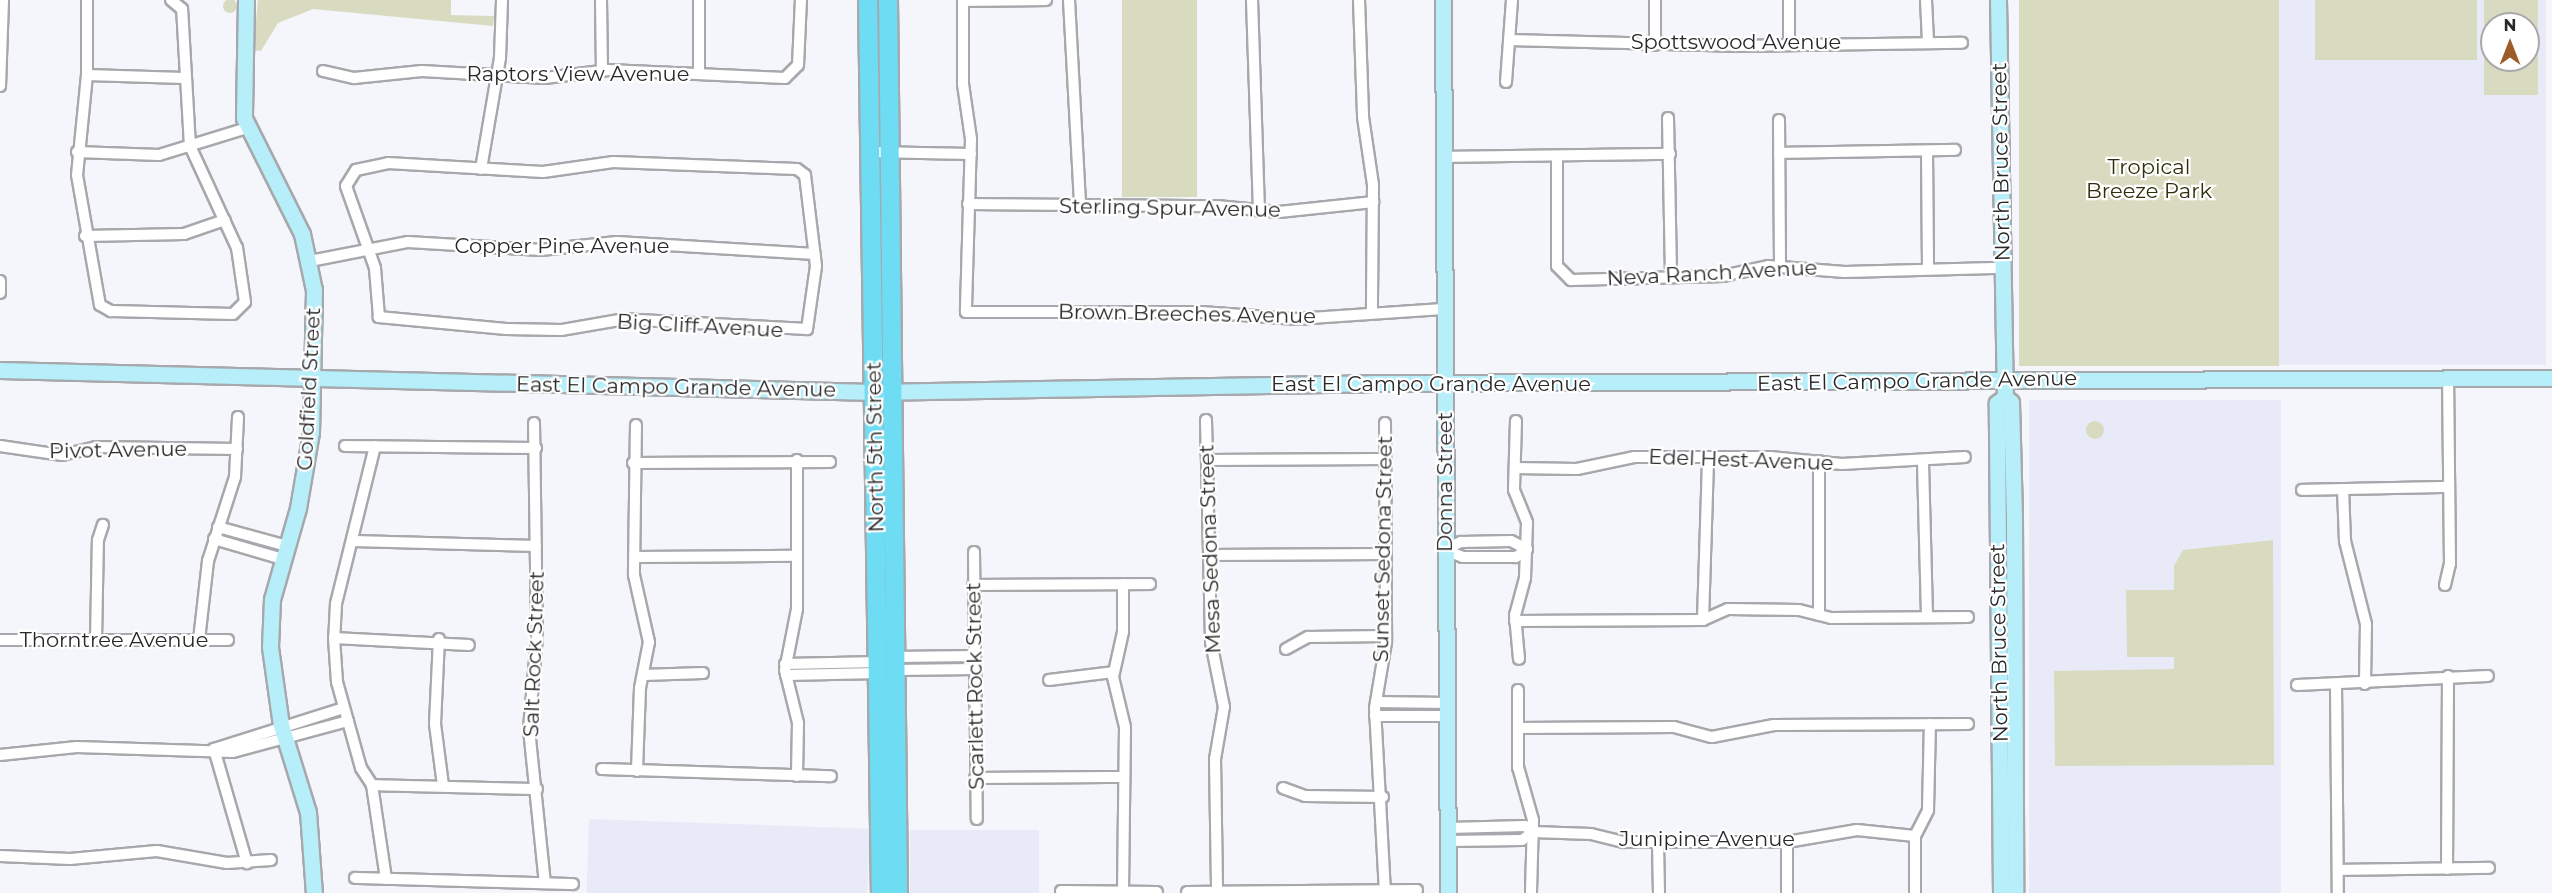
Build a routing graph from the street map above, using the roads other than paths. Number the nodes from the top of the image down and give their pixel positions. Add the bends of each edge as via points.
1 (3, 0) edge
2 (87, 0) edge
3 (246, 0) edge
4 (502, 0) edge
5 (601, 0) edge
6 (699, 0) edge
7 (801, 0) edge
8 (868, 0) edge
9 (888, 0) edge
10 (1046, 0) edge
11 (1069, 0) edge
12 (1252, 0) edge
13 (1359, 0) edge
14 (1443, 0) edge
15 (1512, 0) edge
16 (1655, 0) edge
17 (1789, 0) edge
18 (1926, 0) edge
19 (1998, 0) edge
20 (963, 1) edge
21 (175, 2) edge
22 (1509, 40) junction
23 (1928, 41) junction
24 (1789, 43) junction
25 (1962, 43) dead end
26 (1655, 45) junction
27 (602, 70) junction
28 (323, 71) dead end
29 (699, 74) junction
30 (87, 75) junction
31 (497, 76) junction
32 (184, 78) junction
33 (1506, 82) dead end
34 (0, 86) edge
35 (1668, 118) dead end
36 (1779, 120) dead end
37 (247, 129) junction
38 (190, 146) junction
39 (1955, 150) dead end
40 (1927, 151) junction
41 (77, 152) junction
42 (880, 153) junction
43 (1779, 153) junction
44 (971, 154) junction
45 (1670, 154) junction
46 (1557, 156) junction
47 (1444, 157) junction
48 (481, 169) junction
49 (1373, 201) junction
50 (968, 204) junction
51 (1080, 206) junction
52 (1259, 211) junction
53 (225, 220) junction
54 (85, 237) junction
55 (369, 247) junction
56 (815, 254) junction
57 (310, 261) junction
58 (1780, 265) junction
59 (2003, 268) junction
60 (1928, 269) junction
61 (1671, 277) junction
62 (0, 281) edge
63 (0, 293) edge
64 (1443, 309) junction
65 (1372, 312) junction
66 (0, 370) edge
67 (2448, 377) junction
68 (311, 378) junction
69 (2552, 378) edge
70 (2005, 380) junction
71 (1444, 385) junction
72 (893, 389) junction
73 (874, 392) junction
74 (2005, 397) junction
75 (238, 417) dead end
76 (1206, 420) dead end
77 (1516, 421) dead end
78 (534, 423) dead end
79 (1385, 423) dead end
80 (636, 425) dead end
81 (0, 446) edge
82 (345, 446) dead end
83 (375, 446) junction
84 (536, 448) junction
85 (237, 449) junction
86 (1708, 457) junction
87 (1965, 457) dead end
88 (1385, 459) junction
89 (797, 460) junction
90 (1207, 460) junction
91 (1819, 460) junction
92 (830, 462) dead end
93 (633, 463) junction
94 (1923, 463) junction
95 (1515, 468) junction
96 (2449, 487) junction
97 (2343, 489) junction
98 (2302, 490) dead end
99 (103, 525) dead end
100 (218, 527) junction
101 (214, 539) junction
102 (354, 541) junction
103 (536, 546) junction
104 (1527, 549) junction
105 (1445, 550) junction
106 (285, 552) junction
107 (974, 552) dead end
108 (1386, 554) junction
109 (1209, 555) junction
110 (797, 556) junction
111 (635, 557) junction
112 (1123, 584) junction
113 (1150, 584) dead end
114 (973, 585) junction
115 (2445, 585) dead end
116 (1819, 615) junction
117 (1968, 616) dead end
118 (1927, 617) junction
119 (1703, 620) junction
120 (1515, 621) junction
121 (1386, 636) junction
122 (334, 639) junction
123 (439, 639) junction
124 (0, 640) edge
125 (96, 640) junction
126 (199, 640) junction
127 (228, 640) dead end
128 (469, 645) dead end
129 (1286, 649) dead end
130 (974, 656) junction
131 (1519, 659) dead end
132 (887, 665) junction
133 (786, 669) junction
134 (974, 669) junction
135 (1113, 672) junction
136 (703, 673) dead end
137 (643, 675) junction
138 (2448, 676) junction
139 (2488, 676) dead end
140 (1049, 680) dead end
141 (2336, 684) junction
142 (2365, 684) junction
143 (2297, 685) dead end
144 (1518, 690) dead end
145 (1376, 702) junction
146 (344, 708) junction
147 (1447, 709) junction
148 (1375, 716) junction
149 (348, 721) junction
150 (1930, 724) junction
151 (1968, 724) dead end
152 (1518, 728) junction
153 (283, 732) junction
154 (214, 749) junction
155 (0, 756) edge
156 (602, 769) dead end
157 (637, 771) junction
158 (798, 776) junction
159 (831, 776) dead end
160 (1122, 777) junction
161 (975, 778) junction
162 (372, 784) junction
163 (443, 786) junction
164 (1283, 788) dead end
165 (537, 789) junction
166 (1383, 797) junction
167 (977, 819) dead end
168 (1533, 832) junction
169 (1448, 834) junction
170 (1916, 836) junction
171 (1658, 842) junction
172 (1787, 842) junction
173 (0, 856) edge
174 (271, 860) dead end
175 (248, 863) junction
176 (2489, 868) dead end
177 (2447, 869) junction
178 (2338, 870) junction
179 (355, 878) dead end
180 (386, 879) junction
181 (545, 884) junction
182 (573, 884) dead end
183 (1385, 890) junction
184 (1417, 890) dead end
185 (1061, 891) dead end
186 (1123, 892) edge
187 (1157, 892) edge
188 (1187, 892) edge
189 (1217, 892) edge
190 (314, 893) edge
191 (881, 893) edge
192 (898, 893) edge
193 (1448, 893) edge
194 (1531, 893) edge
195 (1659, 893) edge
196 (1787, 893) edge
197 (1915, 893) edge
198 (2001, 893) edge
199 (2014, 893) edge
200 (2338, 893) edge

1 - 34 street
2 - 30 street
3 - 37 street, Goldfield Street via 242,102
4 - 31 street
5 - 27 street
6 - 29 street
7 - 29 street, Raptors View Avenue via 795,72 785,78
8 - 42 main road, North 5th Street
9 - 42 main road, North 5th Street
10 - 20 street
11 - 51 street
12 - 52 street
13 - 49 street via 1363,117
14 - 47 street, Donna Street
15 - 22 street
16 - 26 street
17 - 24 street
18 - 23 street
19 - 59 street, North Bruce Street
20 - 44 street
21 - 32 street
22 - 26 street, Spottswood Avenue
22 - 33 street
23 - 24 street, Spottswood Avenue
23 - 25 street, Spottswood Avenue
24 - 26 street, Spottswood Avenue
27 - 29 street, Raptors View Avenue
27 - 31 street, Raptors View Avenue via 545,78
28 - 31 street, Raptors View Avenue via 354,78 408,71
30 - 32 street
30 - 41 street
31 - 48 street
32 - 38 street
35 - 45 street
36 - 43 street
37 - 38 street
37 - 57 street, Goldfield Street via 302,234
38 - 41 street via 159,155
38 - 53 street
39 - 40 street
40 - 43 street
40 - 60 street
41 - 54 street
42 - 44 street
42 - 72 main road, North 5th Street
42 - 73 main road, North 5th Street
43 - 58 street
44 - 50 street
45 - 46 street
45 - 61 street
46 - 47 street
46 - 61 street, Neva Ranch Avenue via 1557,266 1565,276
47 - 64 street, Donna Street
48 - 55 street via 388,164 356,170 347,181
48 - 56 street via 543,172 613,162 797,169 805,175
49 - 52 street, Sterling Spur Avenue
49 - 65 street
50 - 51 street, Sterling Spur Avenue
50 - 65 street, Brown Breeches Avenue via 966,312 1201,312 1296,319
51 - 52 street, Sterling Spur Avenue via 1217,206
53 - 54 street via 184,234
53 - 54 street via 237,248 243,308 233,314 104,309
55 - 56 street, Copper Pine Avenue via 408,242 564,250 617,242
55 - 56 street, Big Cliff Avenue via 379,317 561,330 625,319 807,329 812,320
55 - 57 street, Copper Pine Avenue
57 - 68 street, Goldfield Street
58 - 60 street, Neva Ranch Avenue via 1845,272
58 - 61 street, Neva Ranch Avenue via 1723,276
59 - 60 street, Neva Ranch Avenue
59 - 70 street, North Bruce Street
62 - 63 street
64 - 65 street, Brown Breeches Avenue
64 - 71 street, Donna Street
66 - 68 street, East El Campo Grande Avenue
67 - 69 street, East El Campo Grande Avenue
67 - 70 street, East El Campo Grande Avenue
67 - 96 street
68 - 73 street, East El Campo Grande Avenue
68 - 106 street, Goldfield Street via 306,470
70 - 71 street, East El Campo Grande Avenue
70 - 74 street, North Bruce Street
71 - 72 street, East El Campo Grande Avenue
71 - 105 street, Donna Street
72 - 73 street, East El Campo Grande Avenue
72 - 132 main road, North 5th Street
73 - 132 main road, North 5th Street via 878,611
74 - 198 street, North Bruce Street via 1997,402
74 - 199 street, North Bruce Street via 2011,402 2014,518
75 - 85 street
76 - 90 street, Mesa Sedona Street
77 - 95 street
78 - 84 street, Salt Rock Street
79 - 88 street, Sunset Sedona Street
80 - 93 street
81 - 85 street, Pivot Avenue via 62,455 96,447
82 - 83 street
83 - 84 street
83 - 102 street
84 - 103 street, Salt Rock Street
85 - 100 street
86 - 91 street, Edel Hest Avenue
86 - 95 street, Edel Hest Avenue via 1634,457 1577,469
86 - 119 street
87 - 94 street, Edel Hest Avenue via 1941,456
88 - 90 street
88 - 108 street, Sunset Sedona Street
89 - 92 street
89 - 93 street
89 - 110 street
90 - 109 street, Mesa Sedona Street
91 - 94 street, Edel Hest Avenue
91 - 116 street
93 - 111 street
94 - 118 street
95 - 104 street
96 - 97 street
96 - 115 street via 2450,564
97 - 98 street
97 - 142 street via 2345,541 2366,624
99 - 125 street via 98,540
100 - 101 street
100 - 106 street
101 - 106 street
101 - 126 street
102 - 103 street
102 - 122 street via 336,603
103 - 165 street, Salt Rock Street via 537,637 528,690
104 - 105 street via 1511,541 1461,542
104 - 105 street via 1516,557 1463,557
104 - 120 street
105 - 147 street, Donna Street
106 - 153 street, Goldfield Street via 272,599 270,647
107 - 114 street, Scarlett Rock Street
108 - 109 street
108 - 121 street, Sunset Sedona Street
109 - 189 street, Mesa Sedona Street via 1212,652 1224,707 1215,759
110 - 111 street
110 - 133 street via 797,609
111 - 137 street via 649,642
112 - 113 street
112 - 114 street
112 - 135 street via 1123,632
114 - 130 street, Scarlett Rock Street
116 - 118 street
116 - 119 street via 1728,609
117 - 118 street
119 - 120 street
120 - 131 street
121 - 129 street via 1308,637
121 - 145 street, Sunset Sedona Street
122 - 123 street
122 - 146 street
123 - 128 street
123 - 163 street via 435,724
124 - 125 street, Thorntree Avenue
125 - 126 street, Thorntree Avenue
126 - 127 street, Thorntree Avenue
130 - 132 street
130 - 134 street, Scarlett Rock Street
132 - 133 street
132 - 134 street
132 - 191 main road, North 5th Street
132 - 192 main road, North 5th Street via 896,727
133 - 158 street via 798,723
134 - 161 street, Scarlett Rock Street
135 - 140 street
135 - 160 street via 1125,727
136 - 137 street
137 - 157 street
138 - 139 street
138 - 142 street
138 - 177 street
141 - 142 street
141 - 143 street
141 - 178 street
144 - 152 street
145 - 147 street
145 - 148 street, Sunset Sedona Street
146 - 149 street
146 - 153 street
147 - 148 street
147 - 169 street, Donna Street
148 - 166 street, Sunset Sedona Street
149 - 153 street
149 - 162 street
150 - 151 street
150 - 152 street via 1773,725 1712,737 1674,727
150 - 170 street via 1928,810
152 - 168 street via 1518,767
153 - 154 street via 233,752
153 - 190 street, Goldfield Street via 308,812
154 - 155 street via 77,747
154 - 175 street
156 - 157 street
157 - 158 street
158 - 159 street
160 - 161 street
160 - 186 street
161 - 167 street, Scarlett Rock Street
162 - 163 street
162 - 180 street
163 - 165 street
164 - 166 street via 1305,796
165 - 181 street, Salt Rock Street
166 - 183 street, Sunset Sedona Street
168 - 169 street, Junipine Avenue via 1525,826
168 - 171 street, Junipine Avenue
168 - 194 street
169 - 193 street, Donna Street
170 - 172 street, Junipine Avenue via 1857,830
170 - 197 street
171 - 172 street, Junipine Avenue
171 - 195 street
172 - 196 street
173 - 175 street via 70,859 157,851
174 - 175 street
176 - 177 street
177 - 178 street
178 - 200 street
179 - 180 street
180 - 181 street
181 - 182 street
183 - 184 street
183 - 189 street
185 - 186 street
186 - 187 street
188 - 189 street

